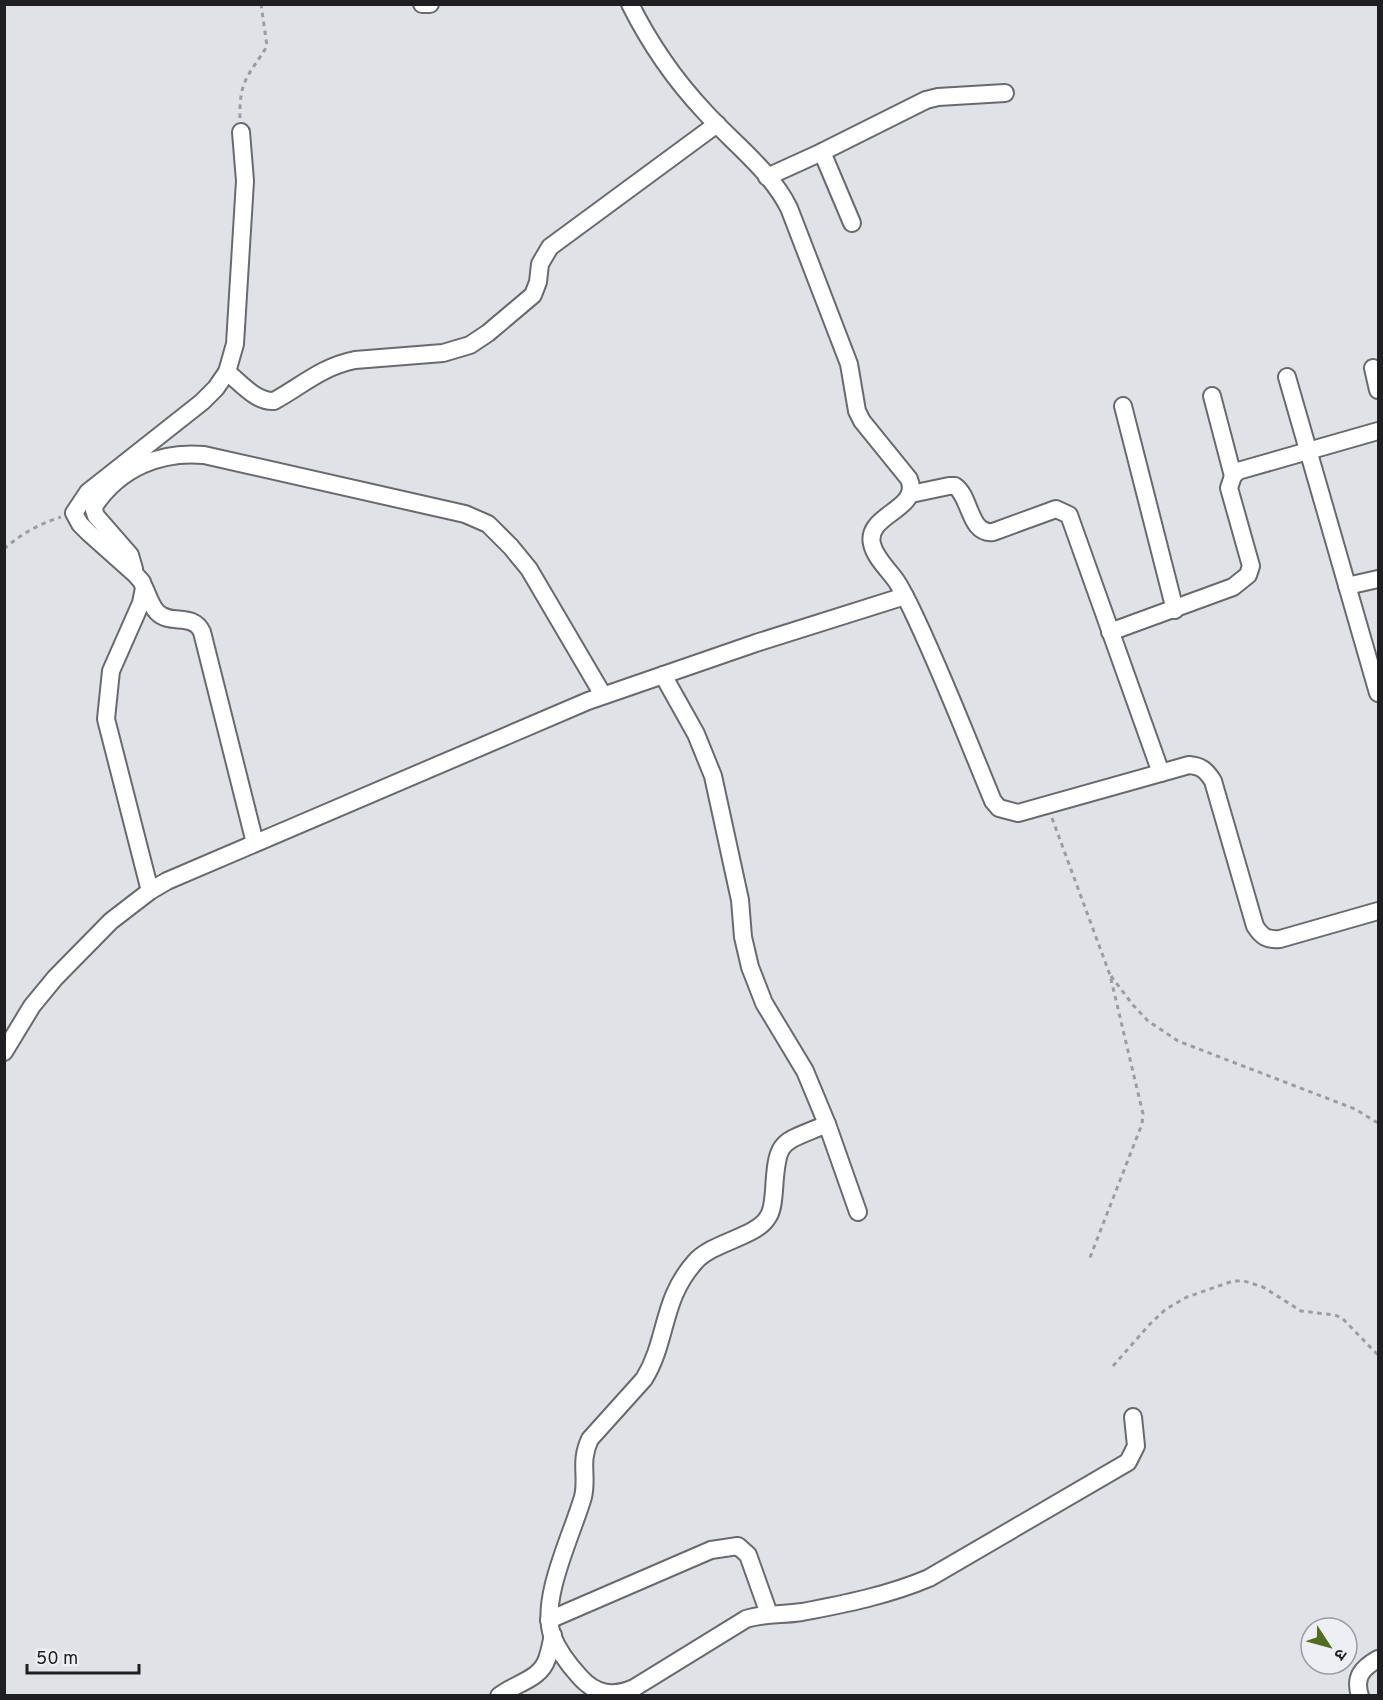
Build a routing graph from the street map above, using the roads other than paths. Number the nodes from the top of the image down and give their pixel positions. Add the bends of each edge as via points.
1 (422, 4) edge
2 (430, 4) edge
3 (630, 4) edge
4 (1005, 93) dead end
5 (717, 124) junction
6 (241, 132) road end
7 (822, 152) junction
8 (767, 177) junction
9 (852, 223) dead end
10 (1373, 368) dead end
11 (227, 372) junction
12 (1287, 377) dead end
13 (1378, 390) edge
14 (1212, 396) dead end
15 (1123, 406) dead end
16 (1378, 431) edge
17 (1309, 452) junction
18 (1233, 476) junction
19 (911, 494) junction
20 (139, 578) junction
21 (1378, 579) edge
22 (1347, 586) junction
23 (905, 596) junction
24 (1175, 610) junction
25 (1110, 632) junction
26 (663, 675) junction
27 (1377, 684) edge
28 (603, 695) junction
29 (1161, 773) junction
30 (255, 843) junction
31 (150, 891) junction
32 (1378, 911) edge
33 (4, 1052) edge
34 (827, 1124) junction
35 (858, 1212) dead end
36 (1133, 1417) dead end
37 (769, 1614) junction
38 (551, 1628) junction
39 (1378, 1659) edge
40 (499, 1695) edge
41 (1360, 1695) edge

1 - 2 street
3 - 5 street via 681,84
4 - 7 street via 926,100
5 - 8 street
5 - 11 street via 550,247 540,264 533,295 470,345 443,353 341,363 266,402
6 - 11 street via 245,181 235,344
7 - 8 street
7 - 9 street
8 - 19 street via 789,208 849,364 857,411 909,479
10 - 13 street
11 - 20 street via 202,402 88,492 74,513 80,524
12 - 17 street
14 - 18 street
15 - 24 street
16 - 17 street
17 - 18 street via 1238,471
17 - 22 street
18 - 24 street via 1229,488 1251,566 1248,575 1233,587
19 - 23 street via 877,525 871,542
19 - 25 street via 955,486 986,533 1056,509 1069,515
20 - 28 street via 130,555 96,516 95,505 128,472 170,455 204,455 465,514 488,524 529,569
20 - 30 street via 160,615 196,622 202,632
20 - 31 street via 144,593 111,671 106,719
21 - 22 street
22 - 27 street
23 - 26 street
23 - 29 street via 999,808 1018,813
24 - 25 street
25 - 29 street
26 - 28 street
26 - 34 street via 703,748 713,776 740,900 750,968 764,1003 805,1071
28 - 30 street
29 - 32 street via 1200,766 1213,781 1261,936 1280,939
30 - 31 street
31 - 33 street via 111,921 55,978 32,1006
34 - 35 street
34 - 38 street via 782,1146 768,1219 695,1262 671,1299 645,1379 590,1439 584,1451 583,1495 550,1602
36 - 37 street via 1136,1446 1128,1462 929,1578 847,1602
37 - 38 street via 746,1619 634,1688 608,1695 583,1681
37 - 38 street via 748,1555 738,1546 729,1546 711,1550
38 - 40 street via 547,1660 540,1670
39 - 41 street via 1361,1671

